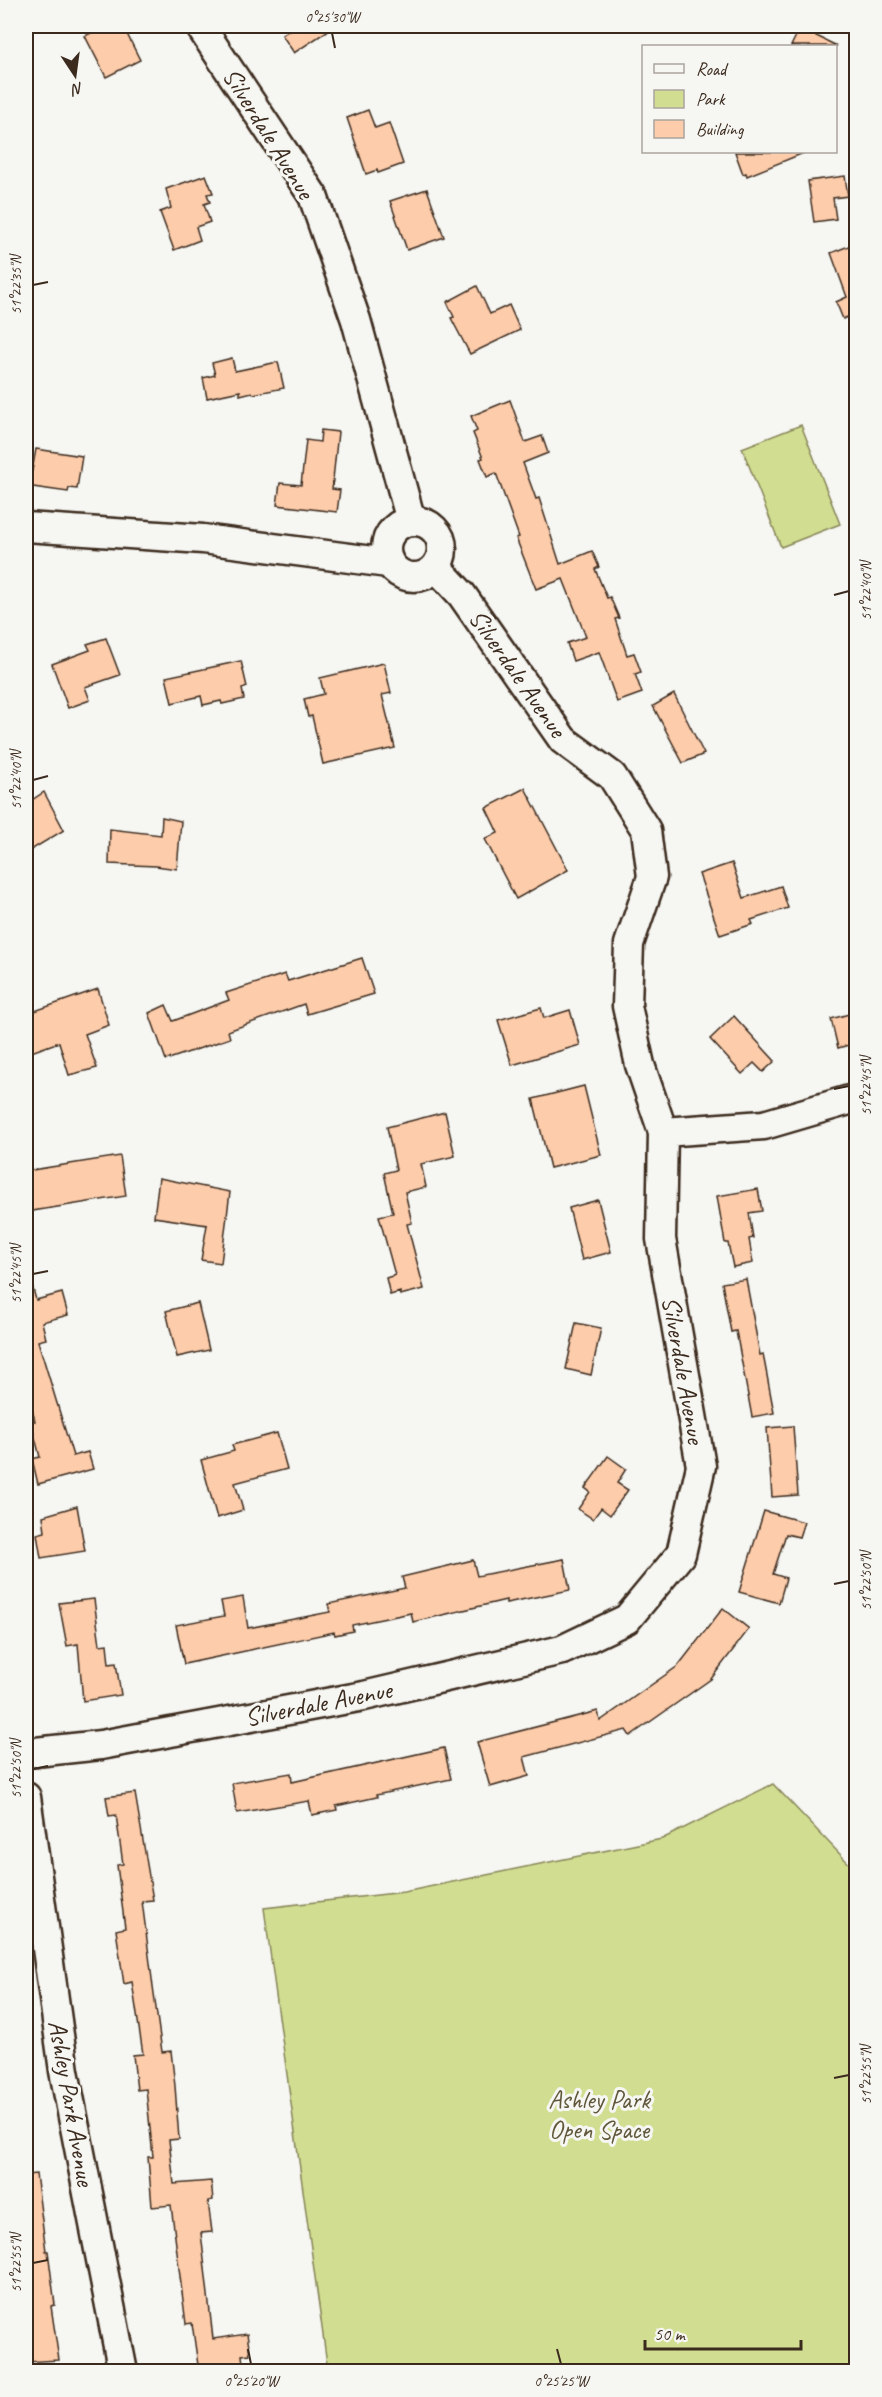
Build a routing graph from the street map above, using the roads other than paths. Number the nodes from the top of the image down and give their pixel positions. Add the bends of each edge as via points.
1 (200, 26) edge
2 (411, 520) junction
3 (26, 527) edge
4 (388, 563) junction
5 (436, 567) junction
6 (856, 1098) edge
7 (663, 1132) junction
8 (26, 1753) edge
9 (26, 1797) edge
10 (36, 1946) edge
11 (123, 2372) edge

1 - 2 street, Silverdale Avenue via 313,196 356,320
2 - 4 street via 389,535
2 - 5 street via 430,525 436,531 443,549
3 - 4 street via 203,539
4 - 5 street via 411,578
5 - 7 street, Silverdale Avenue via 462,595 563,740 612,776 646,830 652,877 629,944 627,1006 640,1065
6 - 7 street via 764,1125
7 - 8 street, Silverdale Avenue via 661,1239 701,1466 681,1554 627,1619 562,1650 376,1693 101,1745
9 - 10 street, Ashley Park Avenue
10 - 11 street, Ashley Park Avenue

